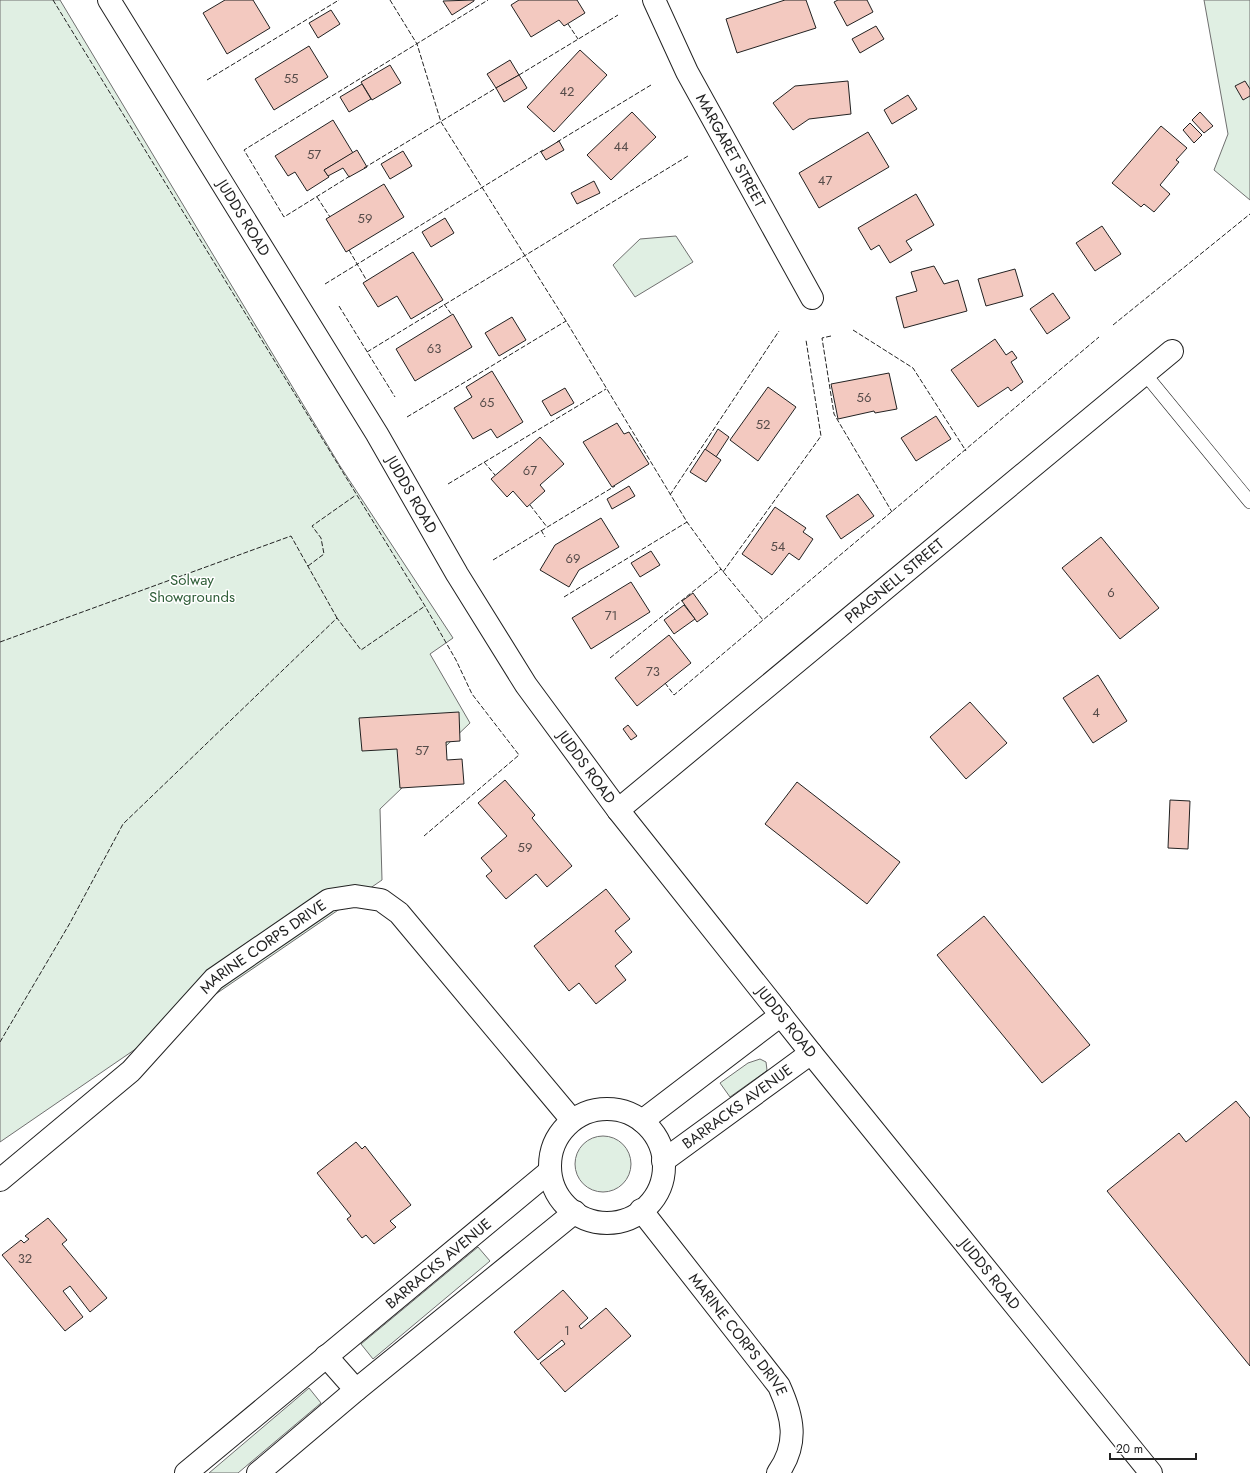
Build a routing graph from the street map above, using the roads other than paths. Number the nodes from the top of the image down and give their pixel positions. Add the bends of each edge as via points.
1 (109, 0) edge
2 (654, 0) edge
3 (812, 298) dead end
4 (1172, 351) dead end
5 (1145, 374) junction
6 (1250, 502) edge
7 (618, 810) junction
8 (781, 1015) junction
9 (811, 1054) junction
10 (572, 1120) junction
11 (642, 1121) junction
12 (663, 1160) junction
13 (550, 1171) junction
14 (0, 1180) edge
15 (641, 1210) junction
16 (575, 1212) junction
17 (326, 1356) junction
18 (356, 1390) junction
19 (186, 1473) edge
20 (258, 1473) edge
21 (778, 1473) edge
22 (1151, 1473) edge

1 - 7 street, JUDDS ROAD via 377,434 457,574 526,685
2 - 3 street, MARGARET STREET via 687,72
4 - 5 street, PRAGNELL STREET
5 - 6 lane
5 - 7 street, PRAGNELL STREET
7 - 8 street, JUDDS ROAD
8 - 9 street, JUDDS ROAD
8 - 11 street
9 - 12 street, BARRACKS AVENUE
9 - 22 street, JUDDS ROAD
10 - 11 street via 589,1112 608,1109 626,1112
10 - 13 street via 559,1135 551,1152
10 - 14 street, MARINE CORPS DRIVE via 399,914 381,900 355,896 329,900 214,978 131,1071
11 - 12 street via 654,1134
12 - 15 street via 660,1187
13 - 16 street via 555,1190 566,1206
13 - 17 street, BARRACKS AVENUE
15 - 16 street via 620,1221 600,1222 582,1217
15 - 21 street, MARINE CORPS DRIVE via 779,1386 790,1411 792,1437 786,1462
16 - 18 street
17 - 18 street
17 - 19 street, BARRACKS AVENUE
18 - 20 street

